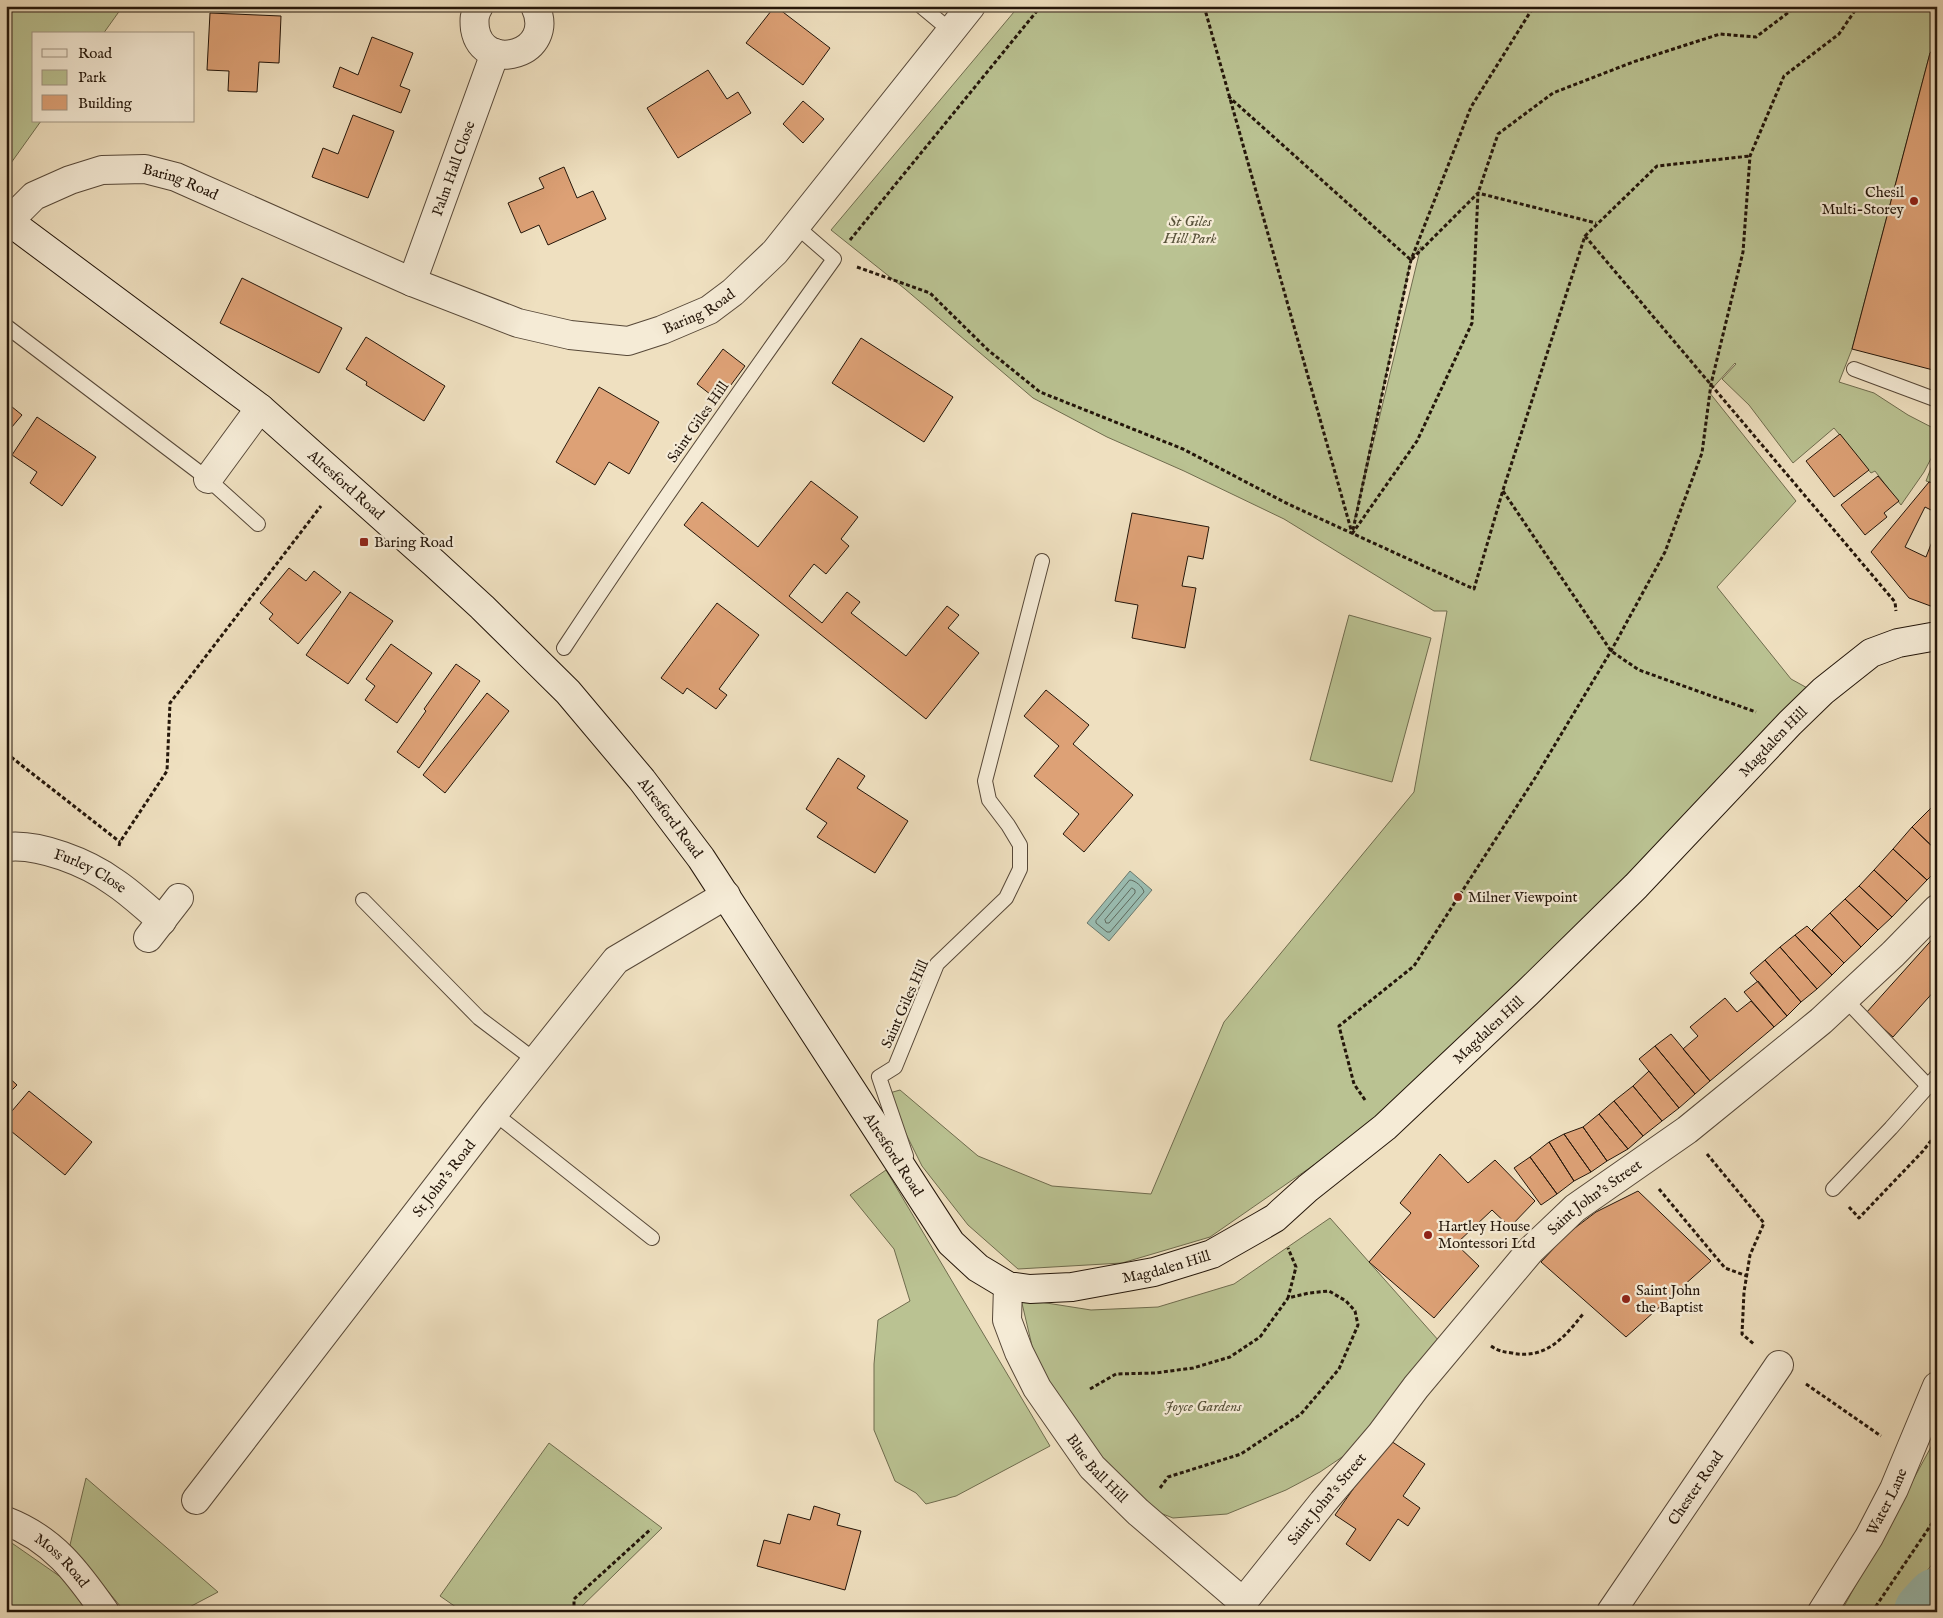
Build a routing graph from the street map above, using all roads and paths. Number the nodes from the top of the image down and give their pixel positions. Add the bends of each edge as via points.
1 (479, 6) edge
2 (535, 6) edge
3 (921, 6) edge
4 (971, 6) edge
5 (1041, 6) edge
6 (1204, 6) edge
7 (1534, 6) edge
8 (1798, 6) edge
9 (1858, 6) edge
10 (952, 31) junction
11 (495, 53) junction
12 (1228, 95) junction
13 (1750, 156) junction
14 (1478, 193) junction
15 (7, 220) edge
16 (1596, 223) junction
17 (796, 226) junction
18 (1585, 236) junction
19 (834, 259) junction
20 (1411, 260) junction
21 (412, 282) junction
22 (6, 326) edge
23 (1854, 370) dead end
24 (1711, 384) junction
25 (1937, 400) edge
26 (260, 408) junction
27 (208, 479) junction
28 (341, 480) junction
29 (1503, 490) junction
30 (258, 524) dead end
31 (1352, 534) junction
32 (1042, 561) dead end
33 (1937, 636) edge
34 (1898, 643) junction
35 (564, 648) dead end
36 (1612, 651) junction
37 (1790, 723) junction
38 (6, 753) edge
39 (120, 842) junction
40 (6, 847) edge
41 (114, 882) junction
42 (726, 895) junction
43 (179, 898) dead end
44 (363, 900) dead end
45 (1937, 909) edge
46 (1845, 999) junction
47 (536, 1060) junction
48 (1933, 1081) edge
49 (494, 1113) junction
50 (1385, 1127) junction
51 (1687, 1130) junction
52 (1937, 1133) edge
53 (1639, 1164) junction
54 (1833, 1189) joint
55 (918, 1193) junction
56 (1275, 1218) junction
57 (652, 1238) dead end
58 (1747, 1276) junction
59 (1008, 1286) junction
60 (1288, 1298) junction
61 (1583, 1314) dead end
62 (1466, 1328) junction
63 (1779, 1365) junction
64 (1937, 1386) edge
65 (1090, 1389) dead end
66 (1882, 1436) dead end
67 (196, 1500) dead end
68 (1138, 1512) junction
69 (1937, 1516) edge
70 (6, 1521) edge
71 (651, 1529) dead end
72 (1240, 1607) edge
73 (106, 1612) edge
74 (574, 1612) edge
75 (1611, 1612) edge
76 (1822, 1612) edge
77 (1872, 1612) edge

1 - 11 street via 474,21 476,33 486,48
2 - 11 street via 540,22 534,40 518,53
3 - 10 lane
4 - 10 street, Baring Road
5 - 19 path
6 - 12 path
7 - 20 path via 1471,108
8 - 14 path via 1756,37 1720,34 1633,62 1553,93 1498,134
9 - 13 path via 1839,34 1784,76
10 - 17 street, Baring Road
11 - 21 street, Palm Hall Close
12 - 20 path
12 - 31 path
13 - 16 path via 1657,166
13 - 24 path via 1744,252
14 - 16 path
14 - 20 path
14 - 31 path via 1472,323 1417,440
15 - 21 street, Baring Road via 34,196 70,180 102,170 144,170 176,177
15 - 26 street, Alresford Road
16 - 18 path
17 - 19 lane
17 - 21 street, Baring Road via 775,252 709,310 628,341 570,335 518,323
18 - 24 path
18 - 29 path
19 - 31 path via 930,293 988,350 1040,392 1183,449
19 - 35 lane, Saint Giles Hill via 738,392
20 - 31 path
22 - 27 lane
23 - 25 lane
24 - 34 path via 1895,602
24 - 36 path via 1702,453 1665,552
26 - 27 street
26 - 28 street, Alresford Road
27 - 30 lane
28 - 39 path via 170,703 167,771
28 - 42 street, Alresford Road via 482,607 568,692 642,780
29 - 31 path via 1474,589
29 - 36 path
32 - 55 lane, Saint Giles Hill via 985,781 989,800 1020,845 1020,869 1006,898 937,964 895,1067 879,1077
33 - 34 street, Magdalen Hill
34 - 37 street, Magdalen Hill via 1871,654 1823,691
36 - 37 path via 1639,670
36 - 50 path via 1536,778 1414,966 1339,1026 1354,1084
37 - 50 street, Magdalen Hill via 1629,893
38 - 39 path
39 - 41 path
40 - 41 street, Furley Close via 36,849 63,856
41 - 43 street, Furley Close via 154,930
42 - 47 street, St John's Road via 616,960
42 - 55 street, Alresford Road
44 - 47 lane via 479,1018
45 - 46 street, Saint John's Street
46 - 48 lane
46 - 51 street, Saint John's Street
47 - 49 street, St John's Road
48 - 54 lane
49 - 57 lane
49 - 67 street, St John's Road
50 - 56 street, Magdalen Hill
51 - 53 street, Saint John's Street
51 - 58 path via 1764,1223 1750,1255
52 - 54 path via 1859,1218
53 - 58 path via 1725,1268
53 - 62 street, Saint John's Street via 1568,1214 1530,1251
55 - 59 street, Alresford Road via 951,1243 978,1268
56 - 59 street, Magdalen Hill via 1212,1254 1154,1272 1072,1287 1030,1289
56 - 60 path via 1296,1267
58 - 63 path via 1742,1334
59 - 68 street, Blue Ball Hill via 1007,1320 1037,1388 1092,1467
60 - 65 path via 1260,1337 1230,1357 1193,1368 1116,1374
60 - 68 path via 1329,1292 1346,1301 1355,1311 1358,1325 1340,1369 1301,1414 1241,1454 1168,1477 1146,1507
61 - 62 path via 1544,1352 1523,1356 1497,1350
62 - 72 street, Saint John's Street
63 - 66 path
63 - 75 street, Chester Road
64 - 76 street, Water Lane via 1894,1489 1869,1537
68 - 72 street, Blue Ball Hill
69 - 77 path
70 - 73 street, Moss Road via 24,1528 54,1548
71 - 74 path via 574,1599

